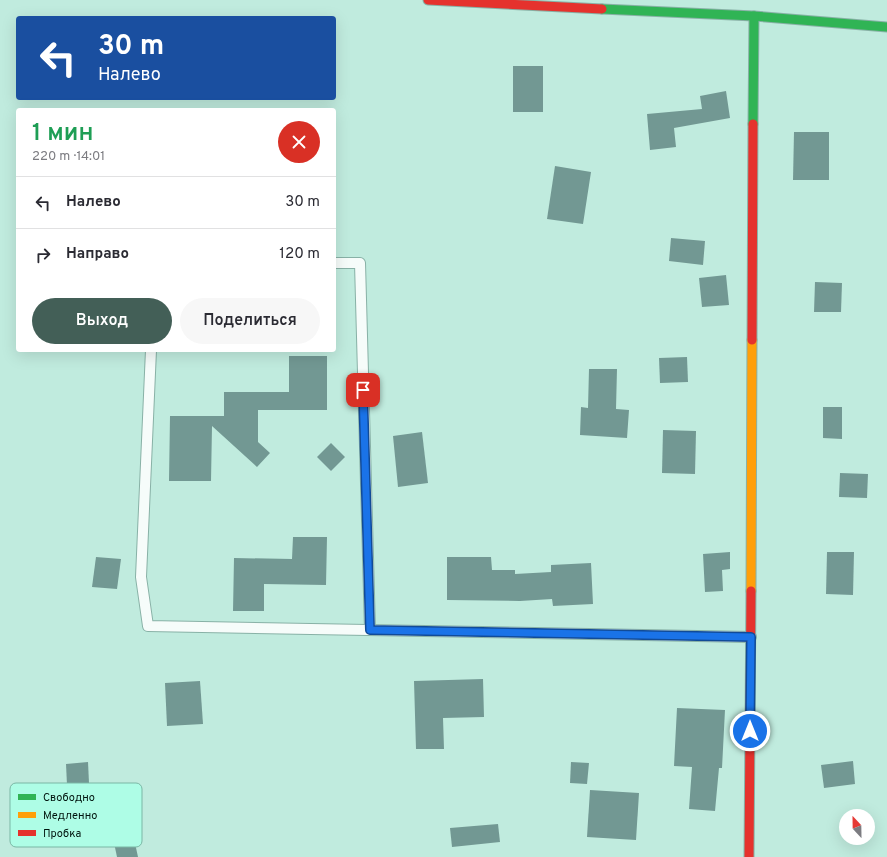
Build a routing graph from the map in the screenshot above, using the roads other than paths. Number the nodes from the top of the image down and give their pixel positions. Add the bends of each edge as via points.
1 (428, 0) edge
2 (754, 16) junction
3 (887, 27) edge
4 (336, 263) edge
5 (151, 352) edge
6 (370, 630) junction
7 (751, 637) junction
8 (749, 857) edge

1 - 2 street
2 - 3 street
2 - 7 street
4 - 6 lane via 360,263
5 - 6 lane via 141,577 148,626
6 - 7 lane
7 - 8 street

